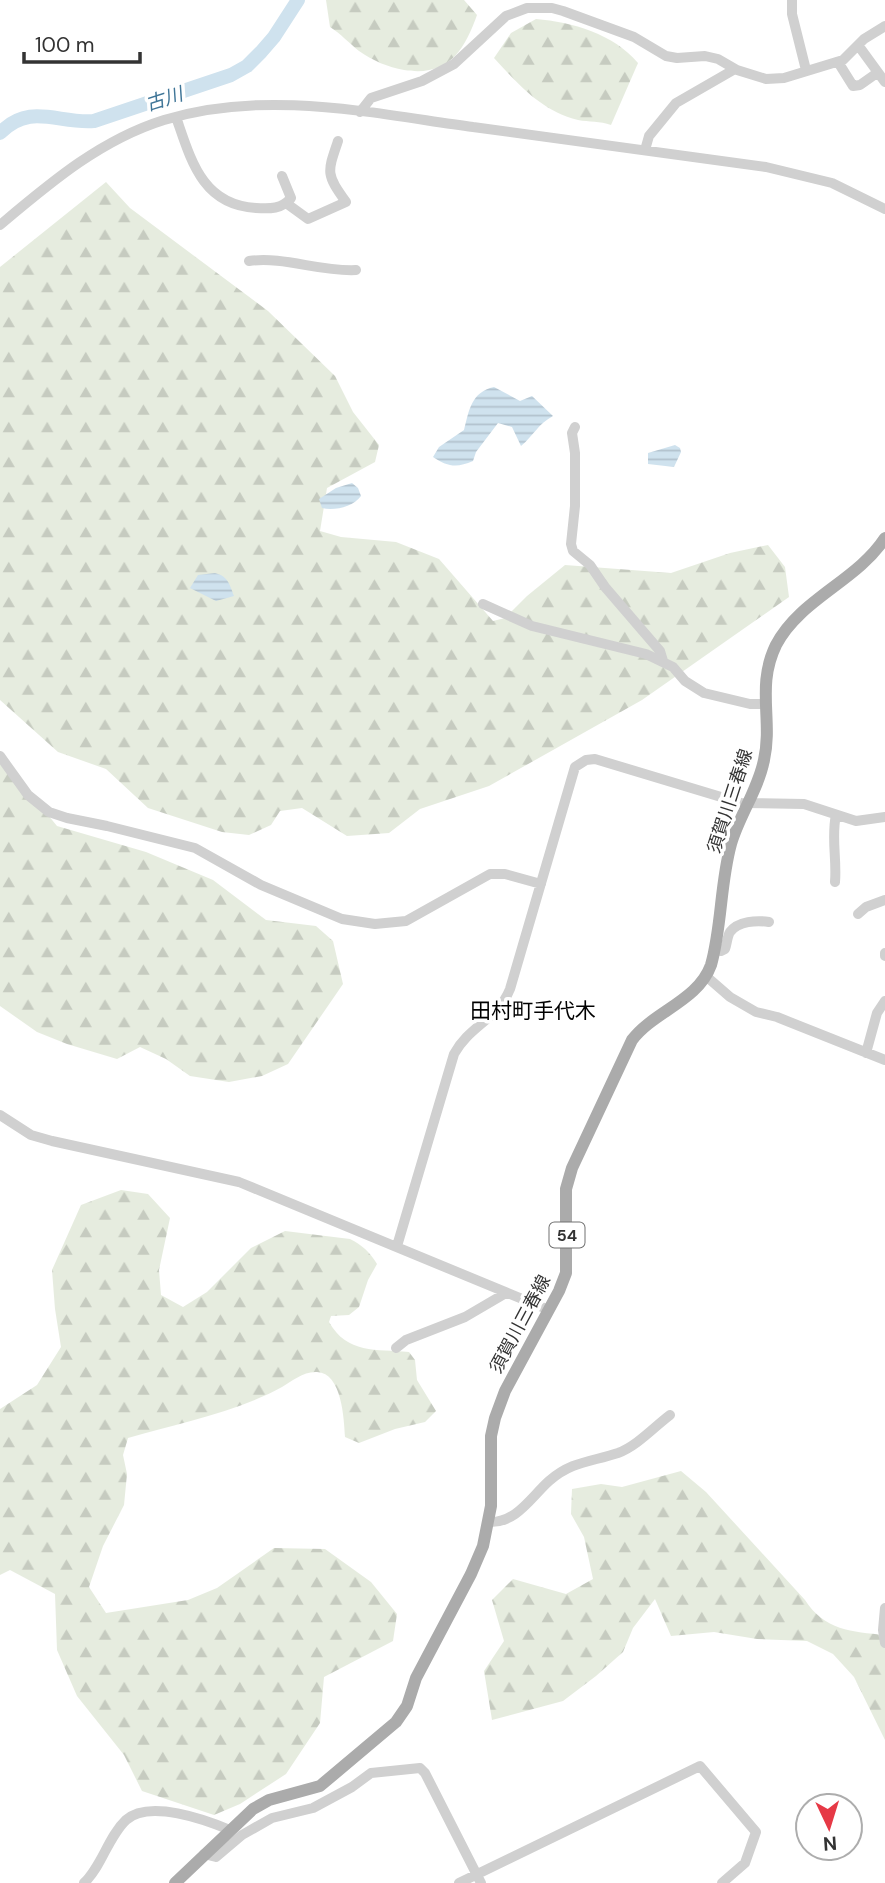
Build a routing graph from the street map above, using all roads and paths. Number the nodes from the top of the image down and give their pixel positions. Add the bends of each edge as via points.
1 (792, 0) edge
2 (885, 26) edge
3 (858, 45) junction
4 (838, 62) junction
5 (735, 69) junction
6 (806, 70) junction
7 (883, 79) edge
8 (360, 112) junction
9 (176, 117) junction
10 (338, 141) dead end
11 (645, 150) junction
12 (282, 176) dead end
13 (286, 203) junction
14 (885, 209) edge
15 (0, 225) edge
16 (249, 261) dead end
17 (356, 270) dead end
18 (575, 427) dead end
19 (885, 538) edge
20 (483, 604) dead end
21 (663, 662) junction
22 (765, 704) junction
23 (0, 756) edge
24 (748, 802) junction
25 (836, 815) junction
26 (885, 817) edge
27 (835, 882) dead end
28 (541, 884) junction
29 (885, 900) edge
30 (858, 914) dead end
31 (769, 922) dead end
32 (716, 946) junction
33 (707, 976) junction
34 (885, 1002) edge
35 (866, 1053) junction
36 (885, 1060) edge
37 (0, 1115) edge
38 (397, 1246) junction
39 (506, 1293) junction
40 (549, 1310) junction
41 (396, 1348) dead end
42 (670, 1415) dead end
43 (488, 1522) junction
44 (885, 1608) edge
45 (885, 1643) edge
46 (230, 1830) junction
47 (204, 1854) junction
48 (479, 1879) edge
49 (84, 1883) edge
50 (175, 1883) edge
51 (459, 1883) edge
52 (722, 1883) edge

1 - 6 street
2 - 3 street
3 - 4 street
3 - 7 street
4 - 6 street
4 - 7 street via 853,86
5 - 6 street via 770,79
5 - 8 street via 705,56 666,56 634,37 563,11 527,8 506,16 454,64 422,81 371,98
5 - 11 street via 676,103 649,136
8 - 9 street via 278,103 213,108
8 - 11 street
9 - 13 street via 191,160 212,190 248,207
9 - 15 street via 106,145
10 - 13 street via 329,173 346,202 308,219
11 - 14 street via 807,175
12 - 13 street via 292,198
16 - 17 street
18 - 21 street via 573,551 590,565 656,646
19 - 22 main road, 須賀川三春線 via 861,567 790,624 771,659 764,683
20 - 21 street via 532,626
21 - 22 street via 704,693
22 - 24 main road, 須賀川三春線 via 764,763
23 - 28 street via 28,795 49,811 195,848 261,885 342,919 375,924 406,921 490,874
24 - 25 street via 804,804
24 - 28 street via 586,760 573,772
24 - 32 main road, 須賀川三春線 via 732,843
25 - 26 street via 856,821
25 - 27 street
28 - 38 street via 504,1003 454,1054
29 - 30 street
31 - 32 street via 746,922 729,934 725,949
32 - 33 main road, 須賀川三春線
33 - 35 street via 756,1012
33 - 40 main road, 須賀川三春線 / 54 via 635,1036 589,1130 568,1178 566,1273
34 - 35 street via 877,1013
35 - 36 street
37 - 38 street via 31,1135 52,1141 239,1182
38 - 39 street
39 - 40 street
39 - 41 street
40 - 43 main road, 須賀川三春線 / 54 via 495,1418
42 - 43 street via 620,1452 569,1467 517,1513
43 - 46 main road, 須賀川三春線 / 54 via 479,1558 396,1722 320,1786 261,1803
44 - 45 street
46 - 47 main road, 須賀川三春線 / 54
46 - 49 street via 188,1815 136,1815 124,1822
47 - 48 street via 216,1857 272,1818 313,1808 371,1773 420,1768
47 - 50 main road, 須賀川三春線 / 54
48 - 51 street
48 - 52 street via 700,1766 756,1832 745,1863

